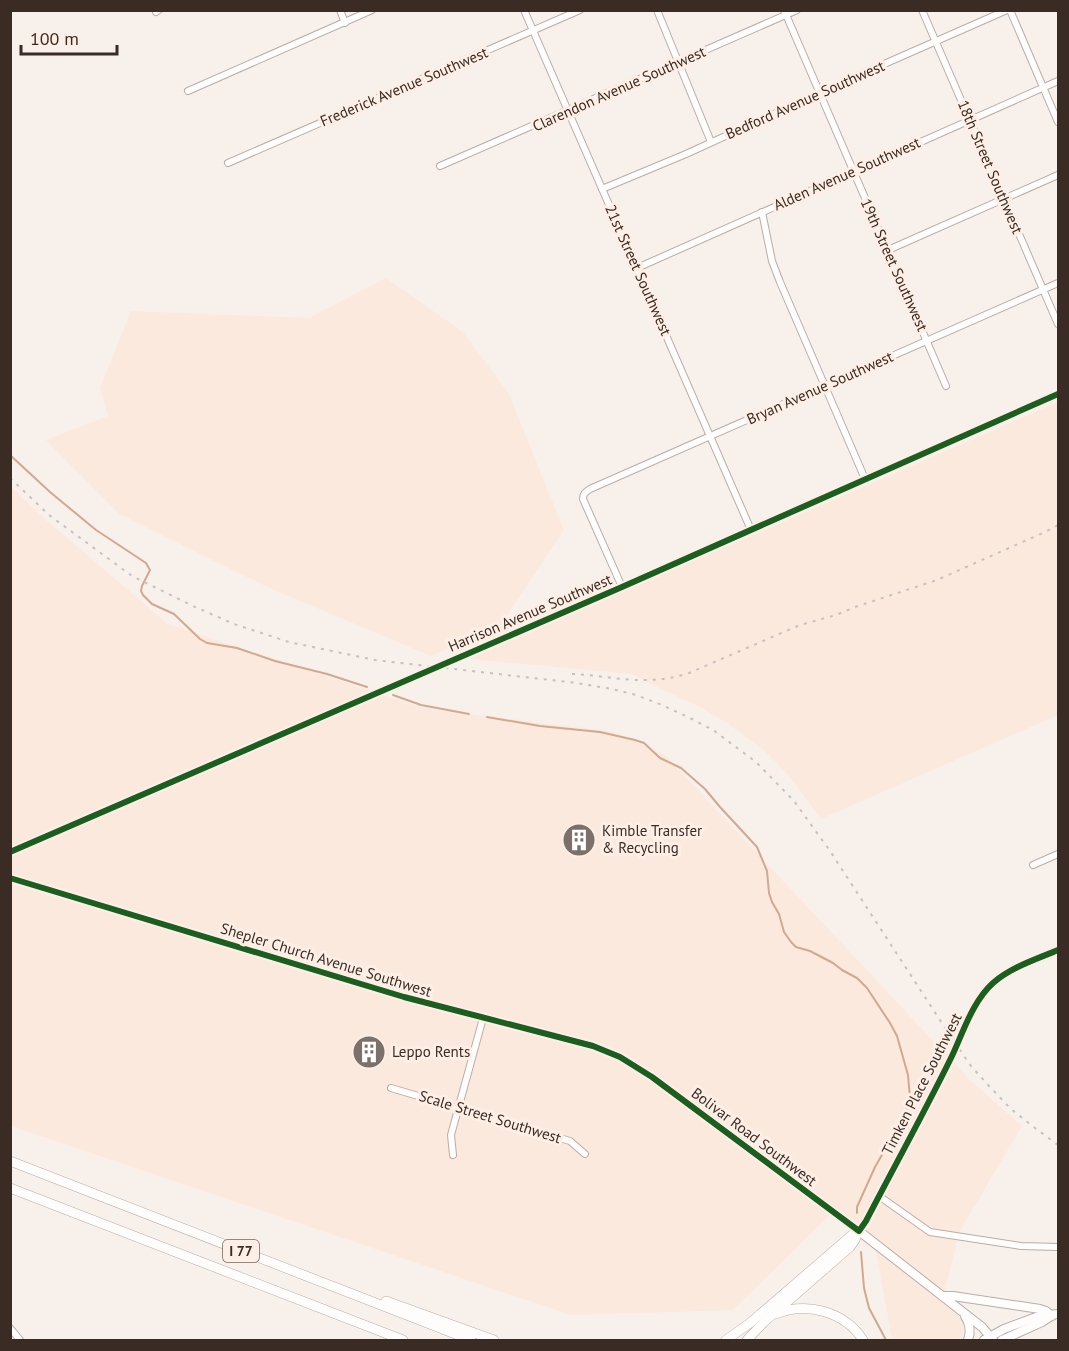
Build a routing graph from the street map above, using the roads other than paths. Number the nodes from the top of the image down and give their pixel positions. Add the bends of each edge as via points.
1 (340, 10) edge
2 (372, 10) edge
3 (525, 10) edge
4 (580, 10) edge
5 (657, 10) edge
6 (797, 10) edge
7 (922, 10) edge
8 (1008, 10) edge
9 (785, 13) edge
10 (345, 23) junction
11 (534, 31) junction
12 (936, 42) junction
13 (678, 63) junction
14 (1059, 81) edge
15 (1044, 88) junction
16 (188, 91) dead end
17 (819, 93) junction
18 (569, 110) junction
19 (970, 120) junction
20 (1059, 122) edge
21 (711, 142) junction
22 (228, 163) dead end
23 (441, 166) dead end
24 (853, 172) junction
25 (1059, 175) edge
26 (602, 189) junction
27 (1004, 199) junction
28 (762, 212) junction
29 (888, 250) junction
30 (637, 268) junction
31 (1059, 283) edge
32 (1043, 289) junction
33 (1059, 324) edge
34 (927, 341) junction
35 (825, 386) junction
36 (946, 386) dead end
37 (1059, 394) edge
38 (711, 437) junction
39 (865, 479) junction
40 (751, 530) junction
41 (622, 587) junction
42 (10, 852) edge
43 (1059, 854) edge
44 (1033, 865) dead end
45 (10, 878) edge
46 (1059, 950) edge
47 (483, 1018) junction
48 (635, 1065) joint
49 (391, 1088) dead end
50 (458, 1107) junction
51 (585, 1154) dead end
52 (453, 1155) dead end
53 (10, 1161) edge
54 (10, 1188) edge
55 (879, 1196) junction
56 (858, 1231) junction
57 (1059, 1247) edge
58 (257, 1257) junction
59 (943, 1296) junction
60 (292, 1297) junction
61 (961, 1311) junction
62 (1055, 1315) edge
63 (764, 1322) junction
64 (10, 1328) edge
65 (989, 1339) edge
66 (20, 1341) edge
67 (388, 1341) edge
68 (403, 1341) edge
69 (471, 1341) edge
70 (494, 1341) edge
71 (726, 1341) edge
72 (747, 1341) edge
73 (863, 1341) edge
74 (968, 1341) edge
75 (1002, 1341) edge

1 - 10 street
2 - 10 street
3 - 11 street, 21st Street Southwest
4 - 11 street, Frederick Avenue Southwest
5 - 13 street
6 - 9 street, Clarendon Avenue Southwest
7 - 12 street, 18th Street Southwest
8 - 12 street, Bedford Avenue Southwest
8 - 15 street
9 - 13 street, Clarendon Avenue Southwest
9 - 17 street, 19th Street Southwest
10 - 16 street
11 - 18 street, 21st Street Southwest
11 - 22 street, Frederick Avenue Southwest
12 - 17 street, Bedford Avenue Southwest
12 - 19 street, 18th Street Southwest
13 - 18 street, Clarendon Avenue Southwest
13 - 21 street
14 - 15 street, Alden Avenue Southwest
15 - 19 street, Alden Avenue Southwest
15 - 20 street
17 - 21 street, Bedford Avenue Southwest
17 - 24 street, 19th Street Southwest
18 - 23 street, Clarendon Avenue Southwest
18 - 26 street, 21st Street Southwest
19 - 24 street, Alden Avenue Southwest
19 - 27 street, 18th Street Southwest
21 - 26 street, Bedford Avenue Southwest
24 - 28 street, Alden Avenue Southwest
24 - 29 street, 19th Street Southwest
25 - 27 street
26 - 30 street, 21st Street Southwest
27 - 29 street
27 - 32 street, 18th Street Southwest
28 - 30 street, Alden Avenue Southwest
28 - 35 street via 772,261
29 - 34 street, 19th Street Southwest
30 - 38 street, 21st Street Southwest
31 - 32 street, Bryan Avenue Southwest
32 - 33 street, 18th Street Southwest
32 - 34 street, Bryan Avenue Southwest
34 - 35 street, Bryan Avenue Southwest
34 - 36 street, 19th Street Southwest
35 - 38 street, Bryan Avenue Southwest
35 - 39 street
37 - 39 street, Harrison Avenue Southwest
38 - 40 street, 21st Street Southwest
38 - 41 street, Bryan Avenue Southwest via 583,495
39 - 40 street, Harrison Avenue Southwest
40 - 41 street, Harrison Avenue Southwest
41 - 42 street, Harrison Avenue Southwest
43 - 44 street
45 - 47 street, Shepler Church Avenue Southwest
46 - 55 street, Timken Place Southwest via 1008,973 984,994
47 - 48 street, Shepler Church Avenue Southwest via 593,1046
47 - 50 street
48 - 56 street, Bolivar Road Southwest
49 - 50 street, Scale Street Southwest
50 - 51 street, Scale Street Southwest via 570,1141
50 - 52 street via 451,1135
53 - 58 highway, I 77
54 - 60 highway, I 77
55 - 56 street, Timken Place Southwest
55 - 57 street via 930,1232 1021,1246
56 - 59 main road, Bolivar Road Southwest
56 - 63 highway via 850,1246
56 - 71 highway
58 - 69 highway, I 77
58 - 70 highway via 321,1276
59 - 61 main road, Bolivar Road Southwest
59 - 62 main road via 1040,1309
60 - 67 highway via 316,1312
60 - 68 highway, I 77
61 - 65 main road, Bolivar Road Southwest via 982,1327
61 - 74 main road via 969,1324
62 - 65 main road via 1039,1316
62 - 75 main road
63 - 72 highway
63 - 73 highway via 792,1309 819,1310 846,1322
64 - 66 street

